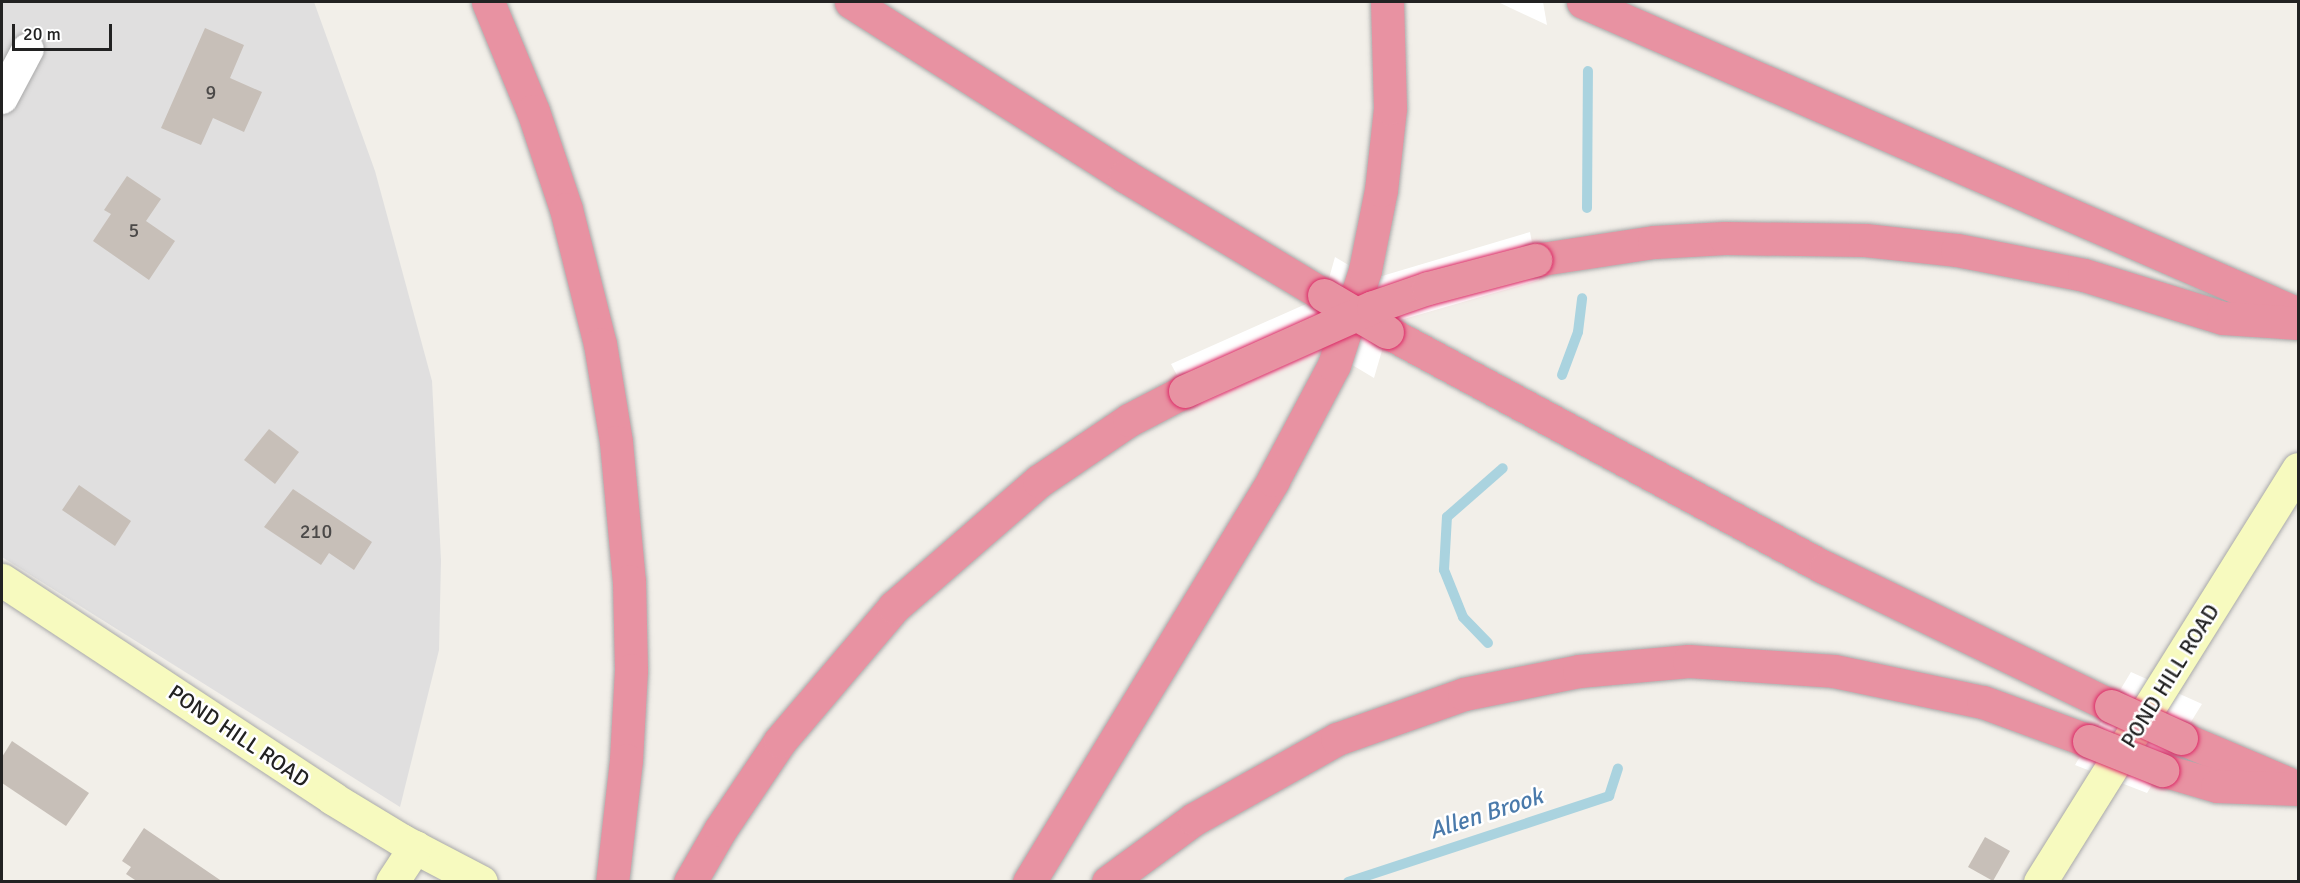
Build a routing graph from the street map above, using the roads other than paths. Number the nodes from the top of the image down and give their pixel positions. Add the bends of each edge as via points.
1 (489, 2) edge
2 (851, 2) edge
3 (1387, 2) edge
4 (1583, 2) edge
5 (28, 49) dead end
6 (2, 98) edge
7 (2298, 314) edge
8 (2298, 323) edge
9 (2298, 469) edge
10 (2, 580) edge
11 (2298, 789) edge
12 (415, 847) junction
13 (392, 882) edge
14 (482, 882) edge
15 (612, 882) edge
16 (690, 882) edge
17 (1029, 882) edge
18 (1108, 882) edge
19 (2040, 882) edge

1 - 15 highway via 534,111 566,209 600,344 616,442 627,548 631,670
2 - 11 highway, bridge via 1125,176 1387,332 1826,568 2111,706
3 - 17 highway via 1390,108 1380,190 1365,270 1334,365 1273,480
4 - 7 highway
5 - 6 street
8 - 16 highway, bridge via 2223,318 2084,275 1956,250 1865,240 1725,238 1654,242 1535,260 1372,307 1129,420 1039,481 894,607 780,741
9 - 19 main road, POND HILL ROAD
10 - 12 main road, POND HILL ROAD via 332,798
11 - 18 highway, bridge via 2217,786 2162,770 1983,702 1824,669 1689,661 1579,671 1464,694 1337,739 1213,807
12 - 13 main road
12 - 14 main road, POND HILL ROAD

